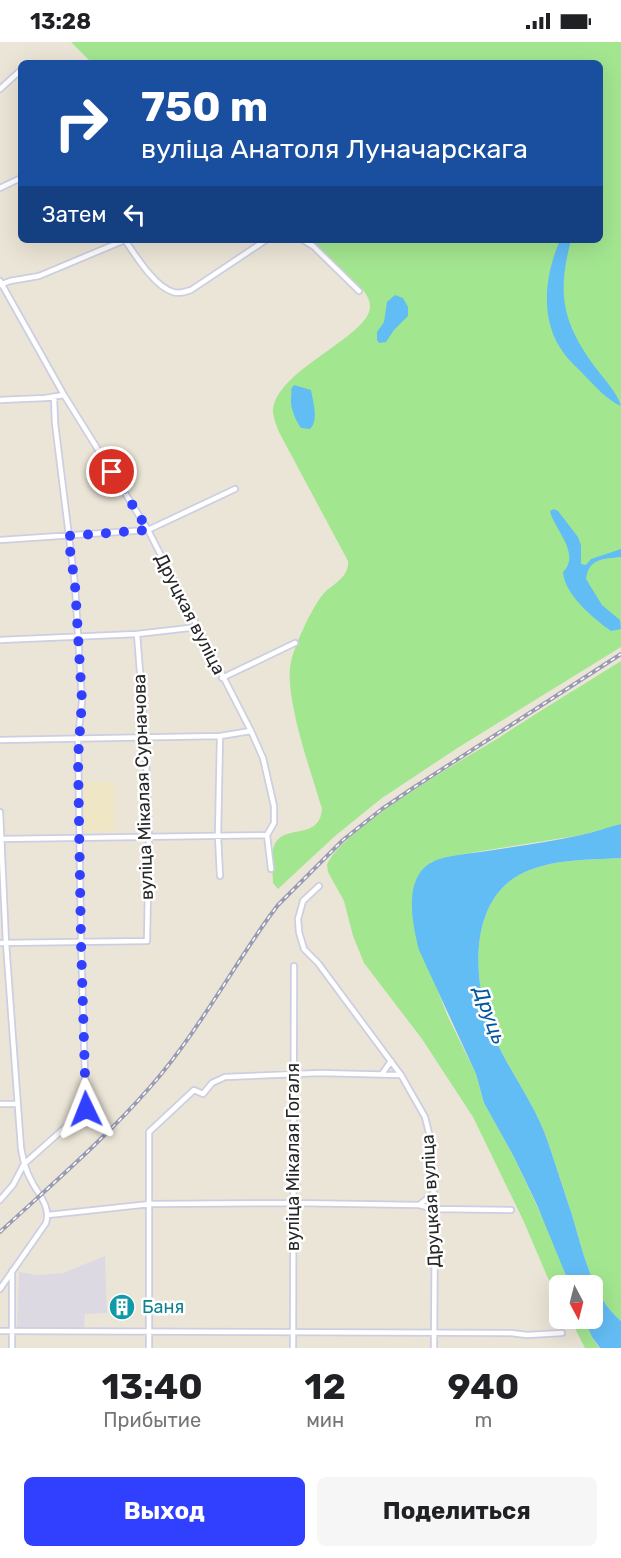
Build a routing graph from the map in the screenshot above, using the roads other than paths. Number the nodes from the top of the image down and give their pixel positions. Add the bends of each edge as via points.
1 (18, 73) edge
2 (0, 89) edge
3 (18, 179) edge
4 (0, 188) edge
5 (118, 243) edge
6 (127, 243) edge
7 (262, 243) edge
8 (308, 243) edge
9 (1, 283) edge
10 (359, 291) dead end
11 (64, 395) junction
12 (54, 397) junction
13 (0, 400) edge
14 (235, 489) dead end
15 (148, 530) junction
16 (68, 536) junction
17 (0, 540) edge
18 (198, 627) junction
19 (137, 634) junction
20 (78, 635) junction
21 (0, 640) edge
22 (295, 643) dead end
23 (222, 678) junction
24 (251, 731) junction
25 (146, 736) junction
26 (220, 736) junction
27 (78, 738) junction
28 (0, 740) edge
29 (0, 812) edge
30 (267, 835) junction
31 (149, 836) junction
32 (218, 836) junction
33 (79, 837) junction
34 (1, 839) edge
35 (271, 869) dead end
36 (220, 876) dead end
37 (319, 886) dead end
38 (81, 942) junction
39 (3, 943) edge
40 (294, 966) dead end
41 (390, 1061) junction
42 (294, 1074) junction
43 (382, 1074) junction
44 (401, 1075) junction
45 (0, 1104) edge
46 (17, 1104) junction
47 (24, 1164) junction
48 (434, 1193) junction
49 (0, 1200) edge
50 (292, 1203) junction
51 (150, 1204) junction
52 (419, 1205) junction
53 (435, 1209) junction
54 (511, 1210) dead end
55 (48, 1215) junction
56 (12, 1271) junction
57 (0, 1288) edge
58 (0, 1331) edge
59 (12, 1331) junction
60 (149, 1332) junction
61 (293, 1333) junction
62 (435, 1333) junction
63 (562, 1333) dead end
64 (12, 1348) edge
65 (149, 1348) edge
66 (293, 1348) edge
67 (434, 1348) edge

1 - 2 street
3 - 4 street
5 - 9 street via 39,276
6 - 7 street via 163,287 179,293 191,290
8 - 10 street
9 - 11 street, Друцкая вуліца
11 - 12 street
11 - 15 street, Друцкая вуліца
12 - 13 street
12 - 16 street
14 - 15 street
15 - 16 street
15 - 18 street, Друцкая вуліца
16 - 17 street
16 - 20 street
18 - 19 street
18 - 23 street, Друцкая вуліца
19 - 20 street
19 - 25 street, вуліца Мікалая Сурначова
20 - 21 street
20 - 27 street via 82,701
22 - 23 street
23 - 24 street, Друцкая вуліца
24 - 26 street
24 - 30 street, Друцкая вуліца via 263,758 274,806 274,823
25 - 26 street
25 - 27 street
25 - 31 street, вуліца Мікалая Сурначова
26 - 32 street
27 - 28 street
27 - 33 street
29 - 34 street
30 - 32 street
30 - 35 street, Друцкая вуліца
31 - 32 street
31 - 33 street
31 - 38 street, вуліца Мікалая Сурначова via 147,941
32 - 36 street
33 - 34 street
33 - 38 street
34 - 39 street
37 - 41 street, Друцкая вуліца via 303,901 299,913 298,928 304,949
38 - 39 street
38 - 47 street via 86,1109
39 - 46 street
40 - 42 street, вуліца Мікалая Гогаля
41 - 43 street
41 - 44 street, Друцкая вуліца
42 - 43 street
42 - 50 street, вуліца Мікалая Гогаля
42 - 51 street via 225,1077 203,1094 194,1090 149,1132
43 - 44 street
44 - 48 street, Друцкая вуліца via 425,1117
45 - 46 street
46 - 47 street
47 - 49 street
47 - 55 street
48 - 52 street
48 - 53 street, Друцкая вуліца
50 - 51 street
50 - 52 street
50 - 61 street, вуліца Мікалая Гогаля
51 - 55 street
51 - 60 street
52 - 53 street
53 - 54 street
53 - 62 street, Друцкая вуліца
55 - 56 street
56 - 57 street
56 - 59 street
58 - 59 street
59 - 60 street
59 - 64 street
60 - 61 street
60 - 65 street
61 - 62 street
61 - 66 street, вуліца Мікалая Гогаля
62 - 63 street
62 - 67 street, Друцкая вуліца

